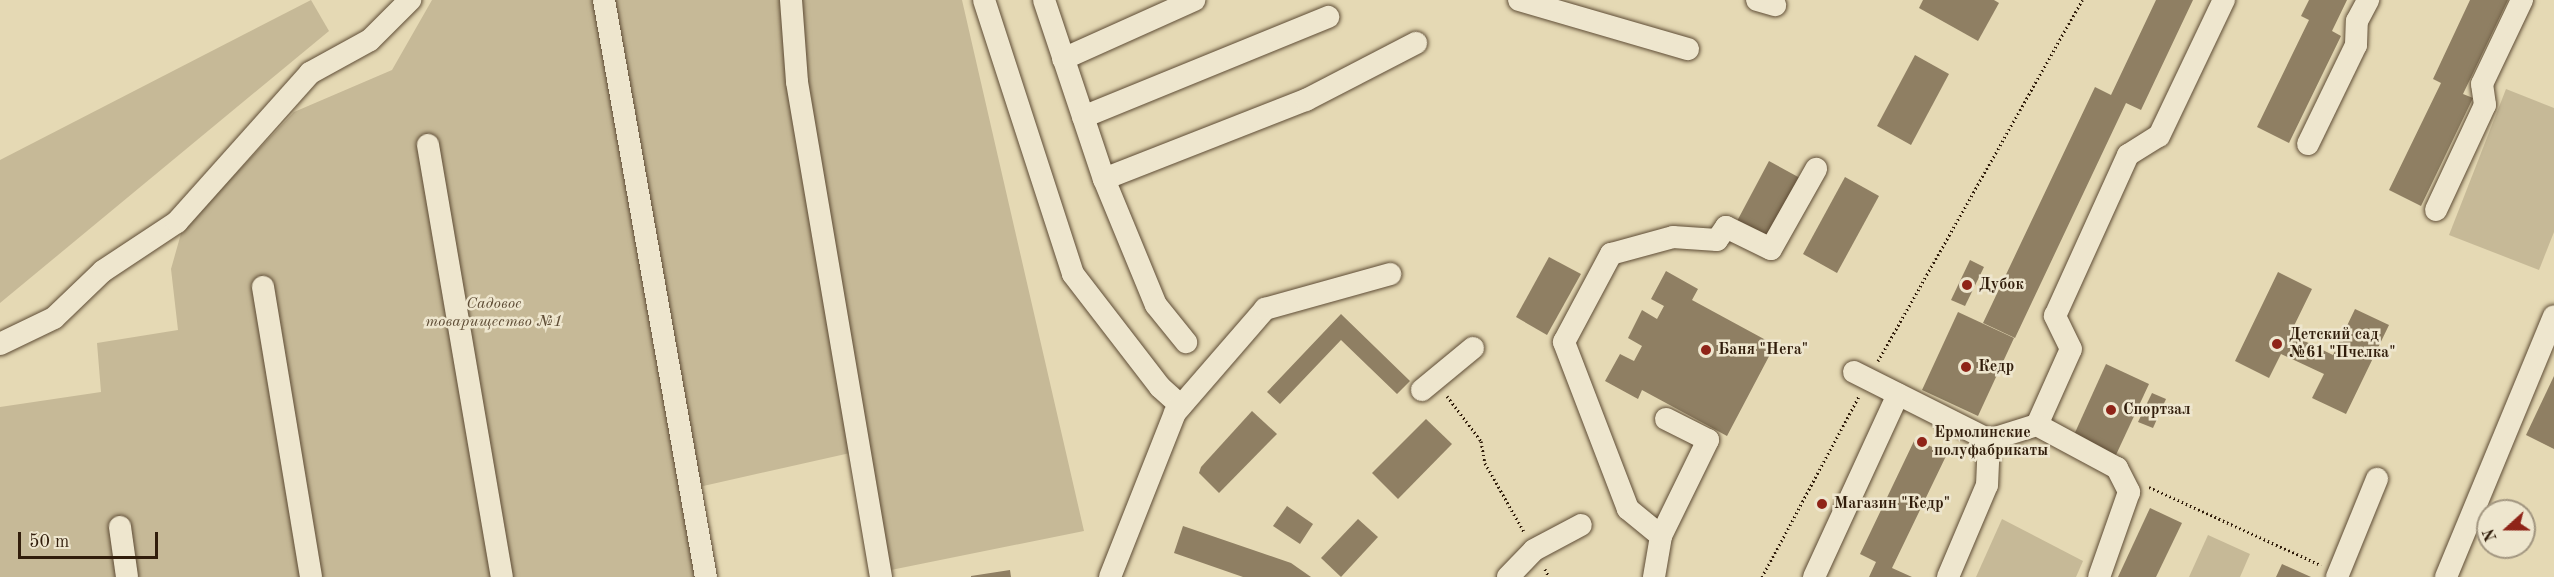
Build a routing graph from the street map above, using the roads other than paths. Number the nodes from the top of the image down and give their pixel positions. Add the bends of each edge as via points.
1 (410, 0) edge
2 (604, 0) edge
3 (791, 0) edge
4 (984, 0) edge
5 (1044, 0) edge
6 (1194, 0) edge
7 (1519, 0) edge
8 (2224, 0) edge
9 (2368, 0) edge
10 (2522, 0) edge
11 (1328, 17) dead end
12 (1416, 43) dead end
13 (1688, 49) dead end
14 (1063, 58) junction
15 (1083, 117) junction
16 (2308, 144) dead end
17 (428, 145) dead end
18 (1816, 169) dead end
19 (1104, 179) junction
20 (2436, 210) dead end
21 (1390, 274) dead end
22 (263, 287) dead end
23 (2554, 316) edge
24 (1186, 342) dead end
25 (0, 344) edge
26 (1473, 348) dead end
27 (1861, 375) road end
28 (1422, 390) road end
29 (1898, 394) junction
30 (1181, 406) junction
31 (1666, 419) dead end
32 (2037, 425) junction
33 (1989, 440) junction
34 (2377, 479) dead end
35 (1581, 525) dead end
36 (120, 527) dead end
37 (1661, 536) junction
38 (2338, 575) edge
39 (127, 577) edge
40 (311, 577) edge
41 (502, 577) edge
42 (706, 577) edge
43 (881, 577) edge
44 (1110, 577) edge
45 (1508, 577) edge
46 (1654, 577) edge
47 (1814, 577) edge
48 (1948, 577) edge
49 (2099, 577) edge
50 (2446, 577) edge

1 - 25 street via 370,40 310,73 171,228 103,271 54,318
2 - 42 street
3 - 43 street via 796,82
4 - 30 street via 1073,274 1160,387
5 - 14 street
6 - 14 street
7 - 13 street
8 - 32 street via 2159,136 2128,156 2055,316 2071,349
9 - 16 street via 2357,21 2356,45
10 - 20 street via 2482,84 2485,105
11 - 15 street
12 - 19 street via 1306,100
14 - 15 street
15 - 19 street
17 - 41 street
18 - 37 street via 1771,249 1726,227 1717,240 1673,237 1611,254 1564,342 1628,509
19 - 24 street via 1156,305
21 - 30 street via 1265,309
22 - 40 street
23 - 50 street
26 - 28 street
27 - 29 street
29 - 33 street
29 - 47 street
30 - 44 street
31 - 37 street via 1708,440
32 - 33 street
32 - 49 street via 2117,468 2129,492
33 - 48 street via 1988,485
34 - 38 street
35 - 45 street via 1534,550
36 - 39 street
37 - 46 street

